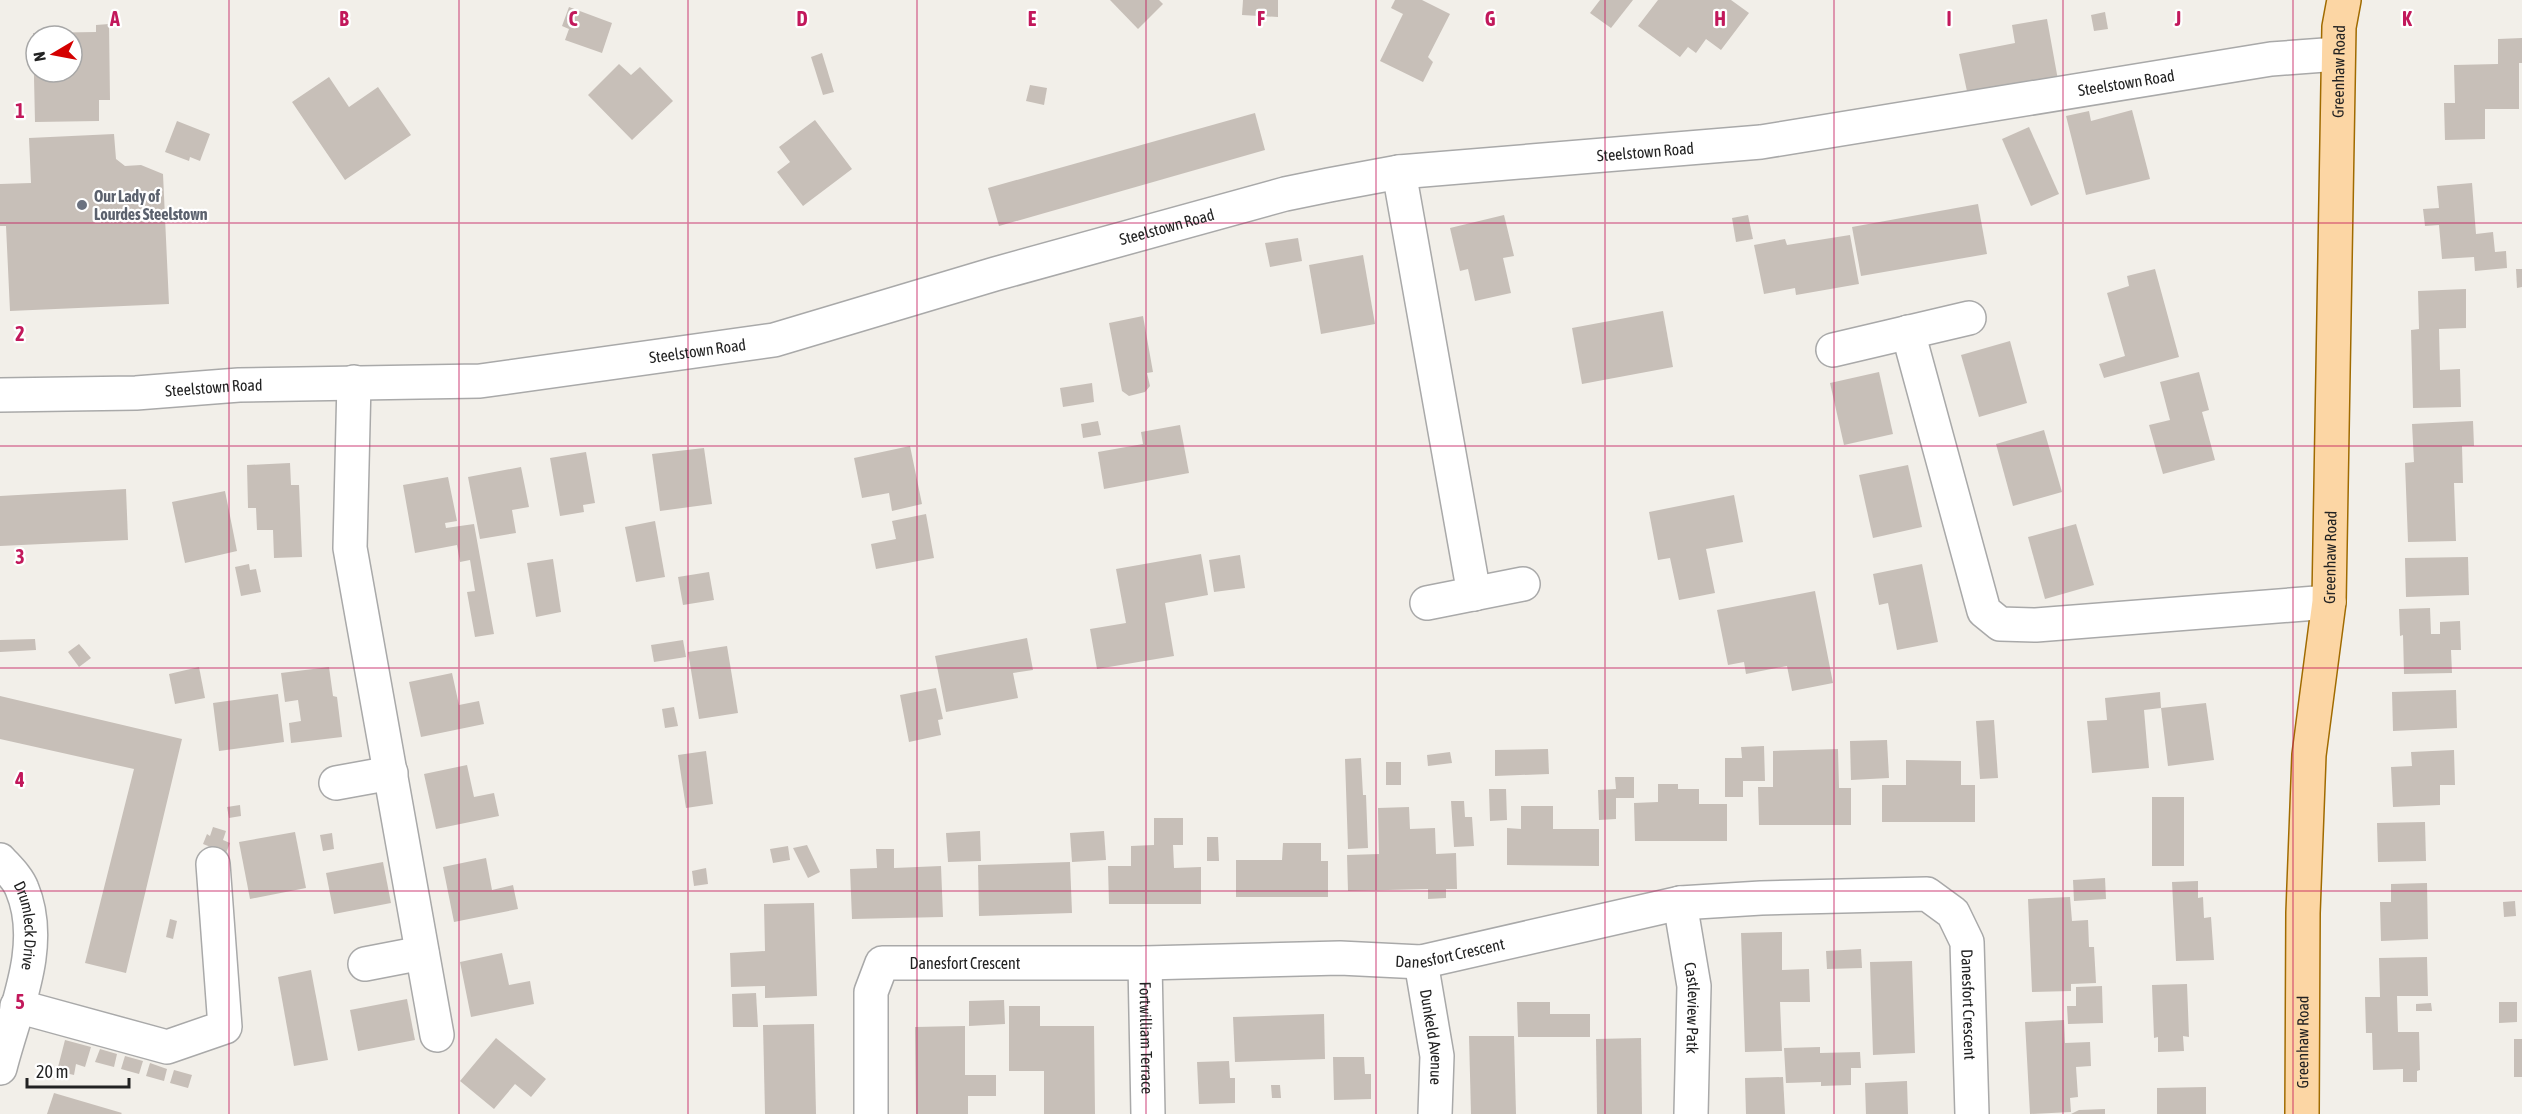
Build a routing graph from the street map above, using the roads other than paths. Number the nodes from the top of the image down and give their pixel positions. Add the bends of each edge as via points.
1 (2339, 20) edge
2 (1399, 172) junction
3 (1969, 318) dead end
4 (1908, 332) junction
5 (1833, 350) dead end
6 (354, 382) junction
7 (0, 394) edge
8 (1523, 584) dead end
9 (1474, 594) junction
10 (2329, 602) junction
11 (1427, 603) dead end
12 (391, 773) junction
13 (336, 783) dead end
14 (0, 860) edge
15 (213, 864) dead end
16 (1680, 903) junction
17 (422, 953) junction
18 (1421, 962) junction
19 (365, 963) dead end
20 (1145, 963) junction
21 (17, 1006) junction
22 (437, 1035) dead end
23 (0, 1068) edge
24 (871, 1114) edge
25 (1148, 1114) edge
26 (1435, 1114) edge
27 (1691, 1114) edge
28 (1972, 1114) edge
29 (2302, 1114) edge

1 - 2 street, Steelstown Road via 2271,59 1761,142
1 - 10 main road, Greenhaw Road
2 - 6 street, Steelstown Road via 1273,197 774,340 480,381
2 - 9 street
3 - 4 street
4 - 5 street
4 - 10 street via 1984,611 2000,624 2036,625
6 - 7 street, Steelstown Road via 136,393
6 - 12 street via 350,548
8 - 9 street
9 - 11 street
10 - 29 main road, Greenhaw Road via 2309,767 2303,913
12 - 13 street
12 - 17 street
14 - 21 street, Drumleck Drive via 22,887 31,922 28,967
15 - 21 street via 225,1027 166,1047
16 - 18 street, Danesfort Crescent
16 - 27 street, Castleview Patk via 1694,986
16 - 28 street, Danesfort Crescent via 1927,894 1953,913 1967,942
17 - 19 street
17 - 22 street
18 - 20 street, Danesfort Crescent via 1340,958
18 - 26 street, Dunkeld Avenue via 1437,1056
20 - 24 street, Danesfort Crescent via 882,963 872,992
20 - 25 street, Fortwilliam Terrace
21 - 23 street, Drumleck Drive

